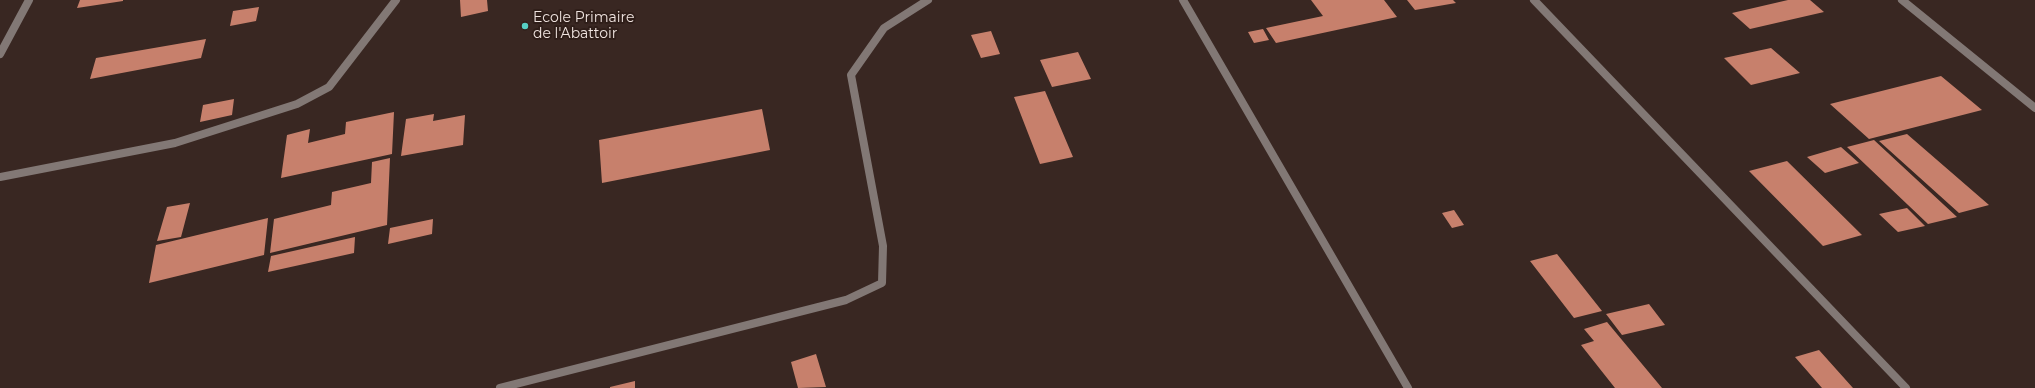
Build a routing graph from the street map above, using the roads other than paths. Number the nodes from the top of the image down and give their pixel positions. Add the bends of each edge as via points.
1 (29, 0) edge
2 (396, 0) edge
3 (928, 0) edge
4 (1183, 0) edge
5 (1534, 0) edge
6 (1902, 0) edge
7 (0, 54) edge
8 (2035, 108) edge
9 (0, 177) edge
10 (500, 388) edge
11 (1408, 388) edge
12 (1906, 388) edge

1 - 7 street
2 - 9 street via 329,86 297,104 176,143
3 - 10 street via 884,28 851,75 883,246 882,283 846,300
4 - 11 street
5 - 12 street
6 - 8 street

